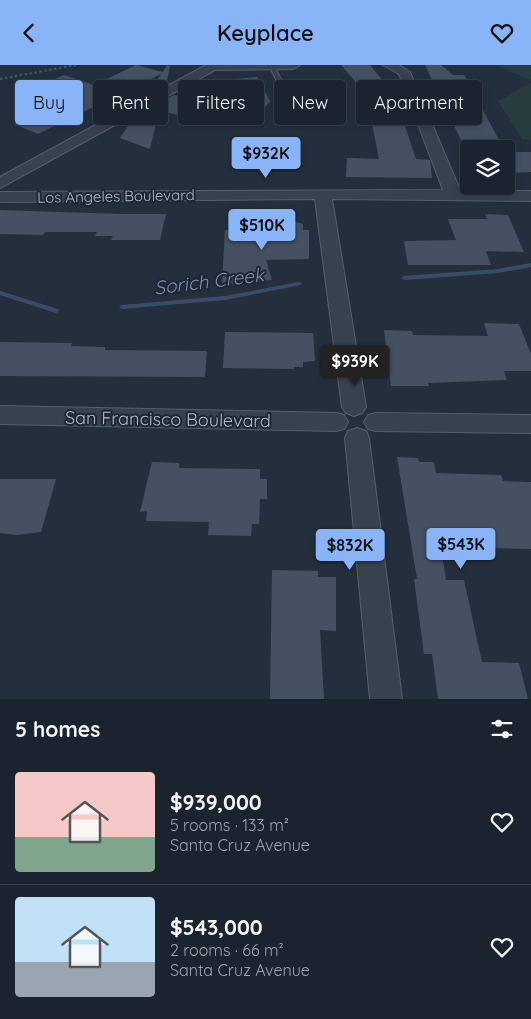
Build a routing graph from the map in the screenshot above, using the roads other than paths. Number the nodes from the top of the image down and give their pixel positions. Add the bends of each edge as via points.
1 (212, 65) edge
2 (294, 65) edge
3 (389, 65) edge
4 (271, 66) edge
5 (278, 80) edge
6 (0, 183) edge
7 (323, 194) junction
8 (453, 194) junction
9 (531, 196) edge
10 (0, 197) edge
11 (0, 415) edge
12 (356, 422) junction
13 (531, 424) edge
14 (386, 699) edge

1 - 4 street
1 - 6 street
2 - 4 street
3 - 8 street via 404,72
4 - 5 lane
7 - 8 street, Los Angeles Boulevard
7 - 10 street, Los Angeles Boulevard
7 - 12 street
8 - 9 street, Los Angeles Boulevard
11 - 12 street, San Francisco Boulevard
12 - 13 street, San Francisco Boulevard
12 - 14 street

